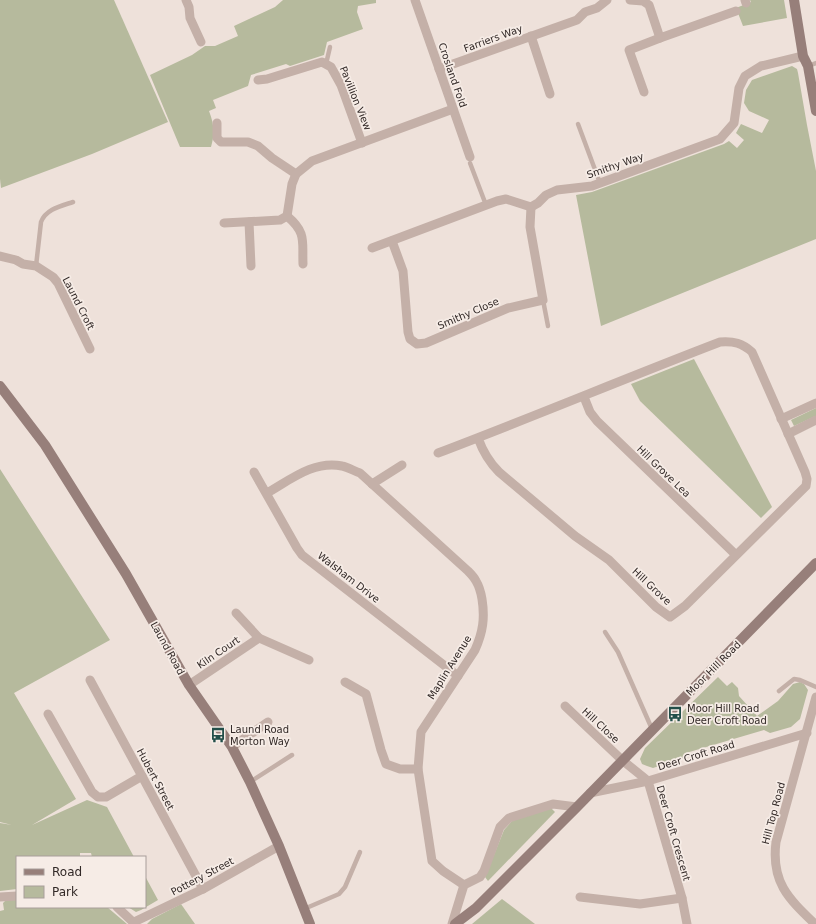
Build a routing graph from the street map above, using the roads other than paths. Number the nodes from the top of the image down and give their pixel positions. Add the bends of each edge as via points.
1 (186, 0) edge
2 (415, 0) edge
3 (607, 0) edge
4 (630, 0) edge
5 (794, 0) edge
6 (736, 11) dead end
7 (531, 36) junction
8 (660, 38) junction
9 (201, 42) dead end
10 (330, 47) dead end
11 (803, 56) junction
12 (326, 64) junction
13 (812, 64) edge
14 (439, 69) junction
15 (258, 80) dead end
16 (644, 92) dead end
17 (550, 94) dead end
18 (453, 109) junction
19 (816, 110) edge
20 (217, 123) dead end
21 (578, 124) dead end
22 (362, 143) junction
23 (470, 160) joint
24 (296, 174) junction
25 (600, 183) junction
26 (73, 202) dead end
27 (486, 205) junction
28 (531, 207) junction
29 (287, 216) junction
30 (248, 222) junction
31 (224, 223) dead end
32 (392, 241) junction
33 (372, 248) dead end
34 (0, 256) edge
35 (303, 264) dead end
36 (36, 266) junction
37 (251, 266) dead end
38 (543, 300) junction
39 (548, 326) dead end
40 (90, 349) dead end
41 (0, 386) edge
42 (584, 397) junction
43 (816, 403) edge
44 (781, 419) junction
45 (816, 420) edge
46 (788, 434) junction
47 (478, 438) junction
48 (438, 453) dead end
49 (402, 465) dead end
50 (254, 472) dead end
51 (372, 484) junction
52 (266, 493) junction
53 (736, 555) junction
54 (816, 563) edge
55 (236, 613) dead end
56 (605, 632) dead end
57 (259, 638) junction
58 (309, 660) dead end
59 (458, 676) junction
60 (90, 680) dead end
61 (345, 682) dead end
62 (189, 685) junction
63 (816, 687) edge
64 (779, 692) dead end
65 (816, 697) edge
66 (565, 706) dead end
67 (48, 714) dead end
68 (268, 722) dead end
69 (652, 729) junction
70 (807, 733) junction
71 (232, 747) junction
72 (292, 756) dead end
73 (622, 760) junction
74 (418, 769) junction
75 (142, 776) junction
76 (648, 781) junction
77 (250, 782) junction
78 (590, 793) junction
79 (577, 806) junction
80 (279, 846) junction
81 (360, 852) dead end
82 (464, 885) junction
83 (203, 888) junction
84 (16, 896) edge
85 (0, 897) edge
86 (580, 897) dead end
87 (682, 898) junction
88 (118, 908) edge
89 (304, 909) junction
90 (134, 923) edge
91 (310, 924) edge
92 (452, 924) edge
93 (455, 924) edge
94 (687, 924) edge
95 (815, 924) edge

1 - 9 street via 190,18
2 - 14 street, Crosland Fold
3 - 7 street, Farriers Way via 597,8 585,12 577,20
4 - 8 street via 643,1 649,5
5 - 11 street
6 - 8 street
7 - 14 street, Farriers Way
7 - 17 street, Farriers Way
8 - 16 street via 629,50
10 - 12 lane
11 - 13 street
11 - 25 street, Smithy Way via 761,66 745,76 739,88 734,123 720,139
12 - 15 street, Pavillion View via 322,62
12 - 22 street, Pavillion View via 331,67 340,85
13 - 19 street
14 - 18 street, Crosland Fold
18 - 22 street, Pavillion View
18 - 23 street, Crosland Fold
20 - 24 street via 217,138 221,142 248,142 258,146
21 - 25 lane
22 - 24 street, Pavillion View via 312,161
23 - 27 lane
24 - 29 street
25 - 28 street, Smithy Way via 557,190
26 - 36 lane via 43,215
27 - 28 street via 506,199
27 - 32 street
28 - 38 street via 530,227
29 - 30 street via 280,220
29 - 35 street via 302,233
30 - 31 street
30 - 37 street
32 - 33 street
32 - 38 street, Smithy Close via 403,271 408,332 410,339 417,344 508,308
34 - 36 street, Laund Croft
36 - 40 street, Laund Croft via 58,283
38 - 39 lane
41 - 62 street, Laund Road via 45,445 126,574
42 - 44 street, Hill Grove via 620,380 720,342 733,341 752,352
42 - 47 street, Hill Grove
42 - 53 street, Hill Grove Lea via 597,421
43 - 44 street
44 - 46 street, Hill Grove
45 - 46 street
46 - 53 street, Hill Grove via 806,472 806,486
47 - 48 street, Hill Grove
47 - 53 street, Hill Grove via 483,451 499,472 575,536 609,560 656,607 670,617 685,606
49 - 51 street
50 - 52 street, Walsham Drive
51 - 52 street, Maplin Avenue via 360,473 343,466 330,465 304,471
51 - 59 street, Maplin Avenue via 476,581 482,597 484,622 475,650
52 - 59 street, Walsham Drive via 302,556
54 - 69 street, Moor Hill Road
55 - 57 street, Kiln Court
56 - 69 lane via 618,652
57 - 58 street, Kiln Court
57 - 62 street, Kiln Court
59 - 74 street, Maplin Avenue via 421,732
60 - 75 street, Hubert Street
61 - 74 street via 366,694 386,764 400,769
62 - 71 street, Laund Road
63 - 64 lane via 794,679
65 - 70 street, Hill Top Road
66 - 73 street, Hill Close
67 - 75 street via 92,792 98,797 106,797
68 - 71 street
69 - 73 street, Moor Hill Road
70 - 76 street, Deer Croft Road
70 - 95 street, Hill Top Road via 776,842 775,862 776,873 782,886 793,903
71 - 77 street, Laund Road
72 - 77 lane
73 - 76 street, Deer Croft Crescent
73 - 78 street, Moor Hill Road
74 - 82 street, Maplin Avenue via 432,861
75 - 83 street, Hubert Street
76 - 78 street, Deer Croft Road
76 - 87 street, Deer Croft Crescent
77 - 80 street, Laund Road
78 - 79 street, Moor Hill Road
79 - 82 street via 553,804 509,818 500,827 480,877
79 - 93 street, Moor Hill Road via 476,908
80 - 83 street, Pottery Street
80 - 89 street, Laund Road
81 - 89 lane via 345,887 339,894
82 - 92 street
83 - 90 street, Pottery Street
84 - 85 street
86 - 87 street via 640,904
87 - 94 street, Deer Croft Crescent
88 - 90 street
89 - 91 street, Laund Road

